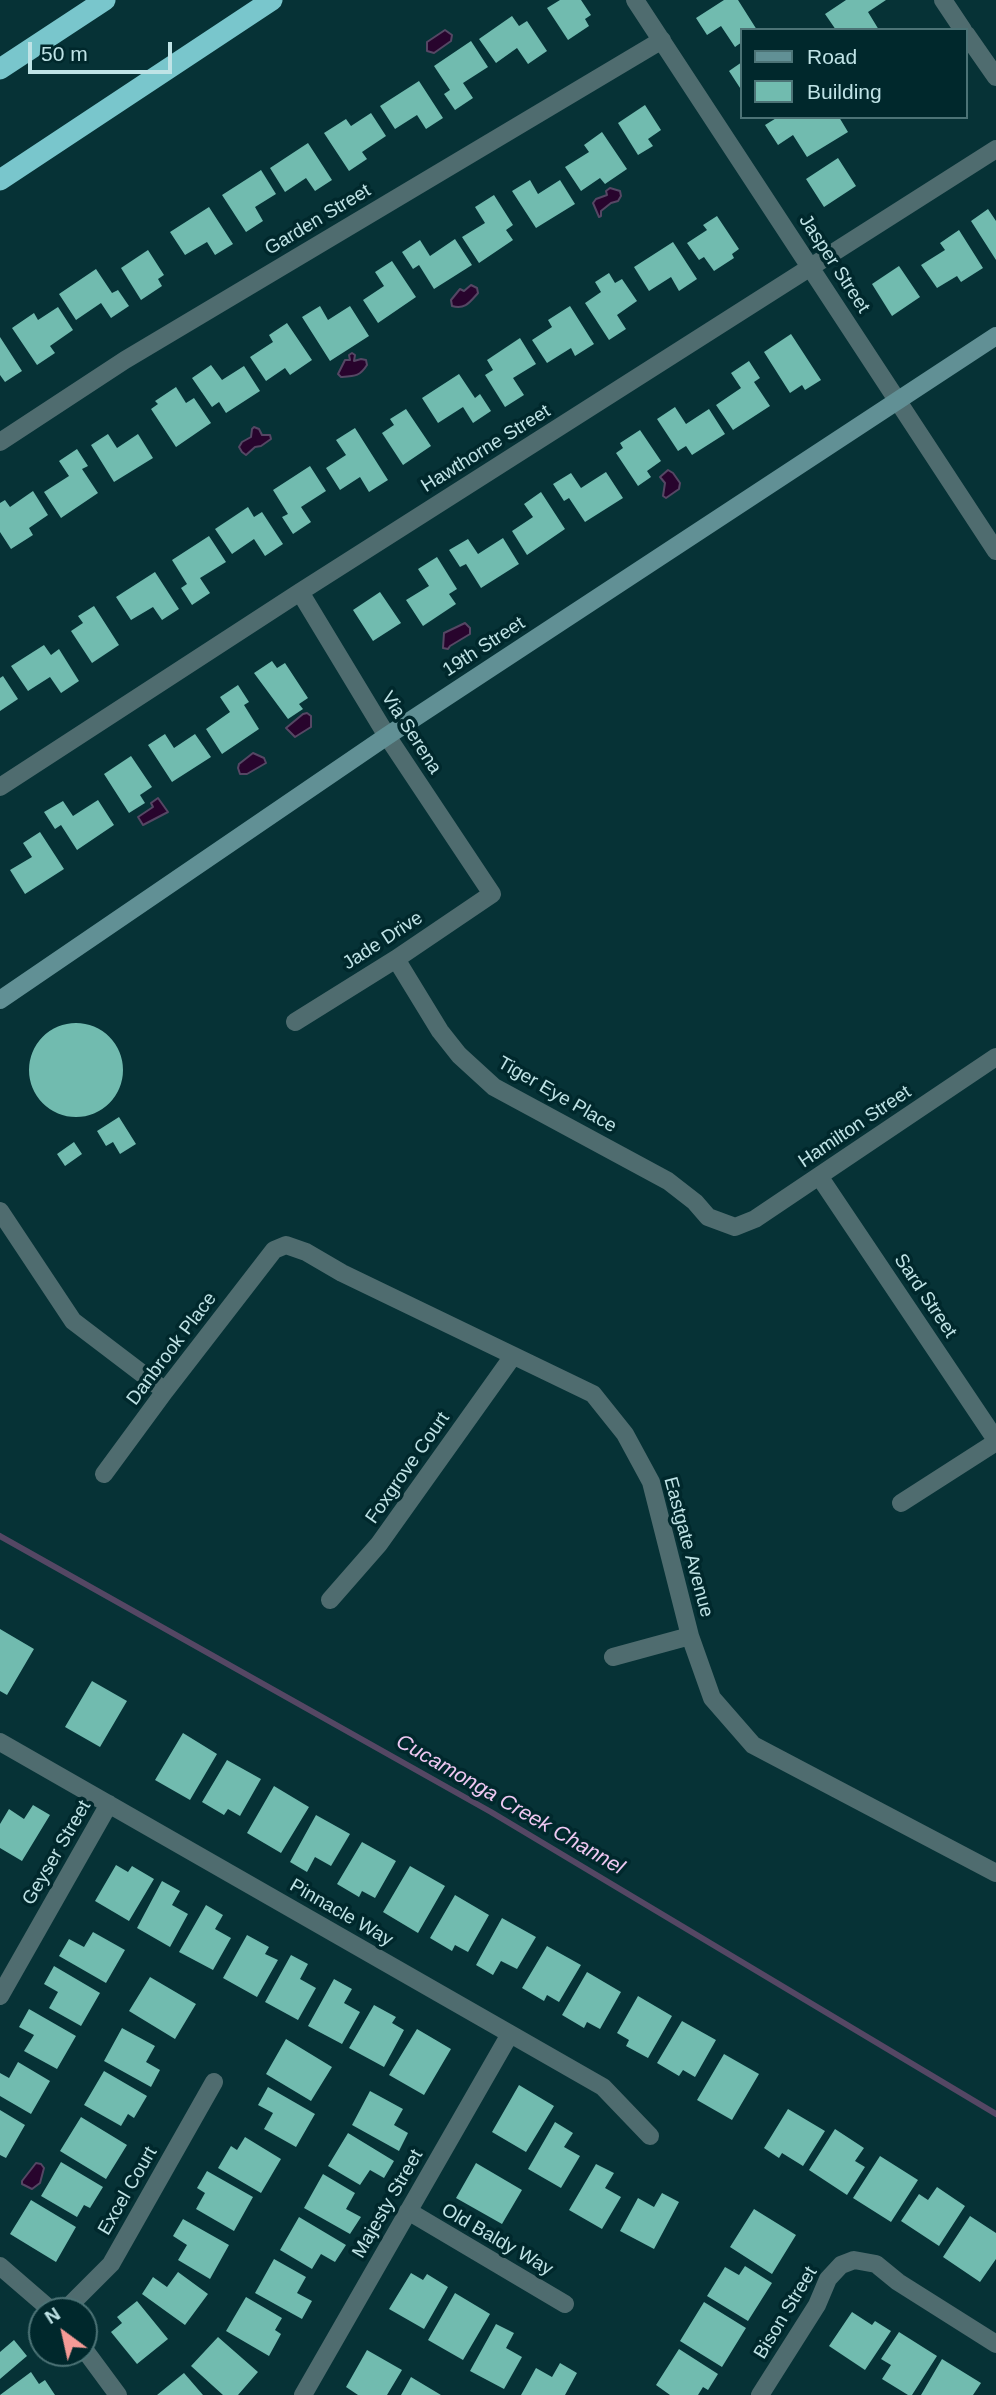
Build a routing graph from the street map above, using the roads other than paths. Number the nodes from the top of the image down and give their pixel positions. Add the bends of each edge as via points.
1 (105, 0) edge
2 (272, 0) edge
3 (635, 0) edge
4 (943, 0) edge
5 (962, 28) edge
6 (968, 36) edge
7 (662, 40) junction
8 (0, 69) edge
9 (996, 77) edge
10 (996, 149) edge
11 (0, 180) edge
12 (811, 268) junction
13 (996, 336) edge
14 (897, 402) junction
15 (0, 442) edge
16 (996, 551) edge
17 (300, 592) junction
18 (387, 736) junction
19 (0, 787) edge
20 (492, 894) joint
21 (396, 958) junction
22 (0, 1000) edge
23 (295, 1022) dead end
24 (996, 1057) edge
25 (819, 1176) junction
26 (3, 1223) edge
27 (735, 1227) joint
28 (274, 1250) joint
29 (513, 1356) junction
30 (165, 1391) junction
31 (996, 1441) edge
32 (104, 1474) dead end
33 (901, 1503) dead end
34 (330, 1600) dead end
35 (690, 1636) junction
36 (613, 1657) dead end
37 (0, 1742) edge
38 (109, 1804) junction
39 (996, 1873) edge
40 (0, 1996) edge
41 (510, 2034) junction
42 (214, 2082) dead end
43 (650, 2136) dead end
44 (408, 2211) junction
45 (0, 2266) edge
46 (36, 2297) edge
47 (78, 2297) edge
48 (565, 2304) dead end
49 (996, 2344) edge
50 (97, 2367) edge
51 (118, 2395) edge
52 (303, 2395) edge
53 (760, 2395) edge

1 - 8 highway
2 - 11 highway
3 - 7 street, Jasper Street
4 - 5 street
6 - 9 street
7 - 12 street, Jasper Street
7 - 15 street, Garden Street via 125,359
10 - 12 street, Hawthorne Street
12 - 14 street, Jasper Street
12 - 17 street, Hawthorne Street
13 - 14 main road, 19th Street
14 - 16 street, Jasper Street
14 - 18 main road, 19th Street
17 - 18 street, Via Serena
17 - 19 street, Hawthorne Street
18 - 20 street, Via Serena
18 - 22 main road, 19th Street
20 - 21 street, Jade Drive
21 - 23 street, Jade Drive
21 - 27 street, Tiger Eye Place via 440,1031 494,1087 668,1181 708,1217
24 - 25 street, Hamilton Street
25 - 27 street, Hamilton Street via 755,1219
25 - 31 street, Sard Street
26 - 30 street via 73,1321
28 - 29 street, Eastgate Avenue via 286,1245 306,1252
28 - 30 street, Danbrook Place
29 - 34 street, Foxgrove Court via 379,1545
29 - 35 street, Eastgate Avenue via 593,1394 625,1434 651,1482
30 - 32 street, Danbrook Place
31 - 33 street
35 - 36 street
35 - 39 street, Eastgate Avenue via 712,1698 753,1745
37 - 38 street, Pinnacle Way
38 - 40 street, Geyser Street
38 - 41 street, Pinnacle Way
41 - 43 street, Pinnacle Way via 603,2087
41 - 44 street, Majesty Street
42 - 47 street, Excel Court via 111,2264
44 - 48 street, Old Baldy Way
44 - 52 street, Majesty Street
45 - 46 street
49 - 53 street, Bison Street via 876,2264 854,2260 841,2265 828,2279 817,2305
50 - 51 street

